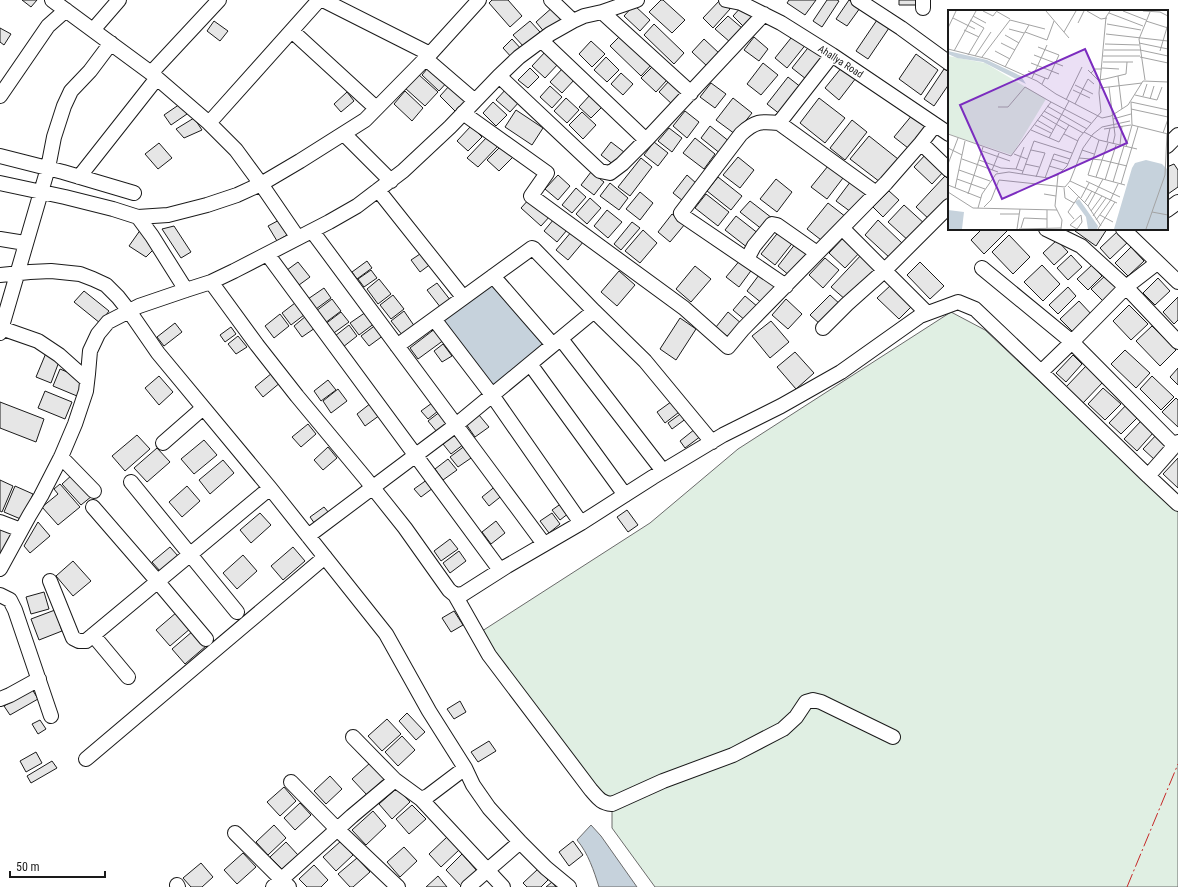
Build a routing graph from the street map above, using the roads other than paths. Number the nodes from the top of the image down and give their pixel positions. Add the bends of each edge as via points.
1 (52, 0) edge
2 (119, 0) edge
3 (219, 0) edge
4 (319, 0) edge
5 (323, 0) edge
6 (479, 0) edge
7 (551, 0) edge
8 (637, 0) edge
9 (726, 0) edge
10 (858, 0) edge
11 (66, 10) junction
12 (602, 12) junction
13 (764, 14) junction
14 (573, 21) junction
15 (93, 30) junction
16 (292, 31) junction
17 (542, 41) junction
18 (112, 43) junction
19 (832, 54) junction
20 (428, 56) junction
21 (948, 62) edge
22 (154, 76) junction
23 (499, 76) junction
24 (691, 93) junction
25 (0, 96) edge
26 (475, 101) junction
27 (376, 108) junction
28 (463, 113) junction
29 (779, 123) junction
30 (209, 124) junction
31 (935, 126) junction
32 (948, 133) edge
33 (344, 134) junction
34 (1178, 135) edge
35 (646, 140) junction
36 (921, 144) junction
37 (1168, 145) edge
38 (0, 156) edge
39 (48, 168) junction
40 (948, 169) edge
41 (79, 177) junction
42 (391, 180) junction
43 (0, 183) edge
44 (261, 184) junction
45 (378, 190) junction
46 (40, 192) junction
47 (134, 193) dead end
48 (876, 193) junction
49 (1178, 202) edge
50 (948, 207) edge
51 (1168, 209) edge
52 (138, 217) junction
53 (842, 228) junction
54 (312, 230) junction
55 (1048, 230) edge
56 (1124, 230) edge
57 (298, 238) junction
58 (0, 239) edge
59 (25, 244) junction
60 (817, 253) junction
61 (268, 254) junction
62 (747, 259) junction
63 (1157, 263) junction
64 (982, 268) dead end
65 (884, 271) junction
66 (17, 273) junction
67 (0, 275) edge
68 (493, 276) junction
69 (211, 282) junction
70 (1178, 282) edge
71 (786, 286) junction
72 (1126, 287) junction
73 (186, 290) junction
74 (463, 297) junction
75 (129, 311) junction
76 (594, 311) junction
77 (927, 313) junction
78 (434, 319) junction
79 (823, 328) dead end
80 (1, 330) edge
81 (557, 342) junction
82 (1072, 342) junction
83 (1178, 342) edge
84 (397, 346) junction
85 (530, 364) junction
86 (1041, 372) junction
87 (87, 380) junction
88 (492, 395) junction
89 (203, 408) junction
90 (456, 425) junction
91 (712, 442) junction
92 (163, 443) dead end
93 (1176, 444) edge
94 (61, 456) junction
95 (416, 456) junction
96 (663, 471) junction
97 (1148, 476) junction
98 (131, 482) dead end
99 (373, 487) junction
100 (270, 488) junction
101 (94, 491) dead end
102 (625, 495) junction
103 (1178, 504) edge
104 (93, 507) dead end
105 (0, 522) edge
106 (581, 523) junction
107 (21, 530) junction
108 (308, 536) junction
109 (544, 544) junction
110 (190, 554) junction
111 (325, 557) junction
112 (0, 569) edge
113 (500, 570) junction
114 (50, 581) dead end
115 (158, 582) junction
116 (0, 595) edge
117 (455, 595) junction
118 (237, 612) dead end
119 (93, 635) junction
120 (206, 639) dead end
121 (128, 677) dead end
122 (39, 678) junction
123 (0, 699) edge
124 (51, 716) dead end
125 (353, 736) dead end
126 (893, 737) dead end
127 (86, 759) dead end
128 (464, 768) junction
129 (395, 780) junction
130 (291, 782) dead end
131 (421, 799) junction
132 (338, 829) junction
133 (235, 833) dead end
134 (520, 842) junction
135 (487, 871) junction
136 (281, 884) edge
137 (398, 887) edge
138 (468, 887) edge
139 (503, 887) edge
140 (569, 887) edge

1 - 11 street
2 - 15 street
3 - 22 street
4 - 16 street
5 - 20 street
6 - 20 street
7 - 14 street
8 - 12 street
9 - 13 street, Ahallya Road via 741,3
10 - 21 street
11 - 15 street
11 - 25 street via 48,26
12 - 14 street
12 - 24 street
13 - 19 street, Ahallya Road
13 - 24 street
14 - 17 street
15 - 18 street
16 - 27 street
16 - 30 street
17 - 23 street via 519,57
17 - 35 street
18 - 22 street
18 - 39 street via 71,91 54,137
19 - 29 street
19 - 31 street, Ahallya Road
20 - 26 street
20 - 27 street
22 - 30 street
22 - 41 street
23 - 26 street
23 - 35 street via 600,171 610,173
24 - 35 street
26 - 28 street
27 - 33 street via 365,120
28 - 42 street
28 - 71 street via 547,173 531,196 684,308 728,347
29 - 48 street
29 - 62 street via 756,123 741,134 681,213
30 - 44 street via 236,150
31 - 32 street, Ahallya Road
31 - 36 street
33 - 42 street
33 - 44 street
34 - 37 street
36 - 40 street
36 - 48 street
38 - 39 street
39 - 41 street
39 - 46 street
41 - 47 street
42 - 45 street
43 - 46 street
44 - 52 street via 207,205 168,215
44 - 57 street
45 - 54 street via 357,206
45 - 74 street
46 - 52 street
46 - 59 street
48 - 53 street
49 - 51 street
50 - 65 street
52 - 73 street
53 - 60 street
53 - 65 street
54 - 57 street
54 - 84 street
55 - 72 street via 1081,246
56 - 63 street
57 - 61 street
58 - 59 street
59 - 66 street
60 - 62 street via 772,224
60 - 71 street
61 - 69 street
61 - 95 street
62 - 71 street
63 - 70 street
63 - 72 street
64 - 82 street
65 - 77 street
65 - 79 street
66 - 67 street
66 - 75 street via 51,271 80,274 106,285
66 - 80 street
68 - 74 street
68 - 76 street via 532,248
68 - 81 street
69 - 73 street
69 - 99 street via 297,396
72 - 82 street
72 - 83 street
73 - 75 street
74 - 78 street
75 - 87 street via 108,322 98,334 90,351
75 - 89 street via 158,353
76 - 81 street
76 - 91 street via 645,361
77 - 86 street via 958,302 975,309
77 - 91 street via 841,372
78 - 84 street
78 - 88 street
80 - 87 street via 38,340 60,355
81 - 85 street
81 - 96 street
82 - 86 street
82 - 93 street
84 - 90 street
85 - 88 street
85 - 102 street
86 - 97 street
87 - 94 street via 75,424
88 - 90 street
88 - 106 street
89 - 92 street
89 - 100 street
90 - 95 street
90 - 109 street
91 - 96 street
93 - 97 street
94 - 101 street
94 - 107 street via 42,496
95 - 99 street
95 - 113 street
96 - 102 street
97 - 103 street
98 - 110 street
99 - 108 street
99 - 117 street
100 - 108 street
100 - 110 street
102 - 106 street
104 - 115 street
105 - 107 street
106 - 109 street
107 - 112 street
108 - 111 street
109 - 113 street
110 - 115 street
110 - 118 street
111 - 127 street
111 - 128 street via 386,634
113 - 117 street via 463,594
114 - 119 street via 73,638 86,641
115 - 119 street
115 - 120 street
116 - 122 street via 10,600 15,610
117 - 126 street via 489,655 591,790 605,803 612,804 733,755 783,729 806,702 813,700
119 - 121 street
122 - 123 street
122 - 124 street
125 - 129 street
128 - 131 street
128 - 134 street via 489,808
129 - 131 street
129 - 132 street
130 - 132 street
131 - 135 street
132 - 136 street
132 - 137 street
133 - 136 street
134 - 135 street
134 - 140 street
135 - 138 street
135 - 139 street

